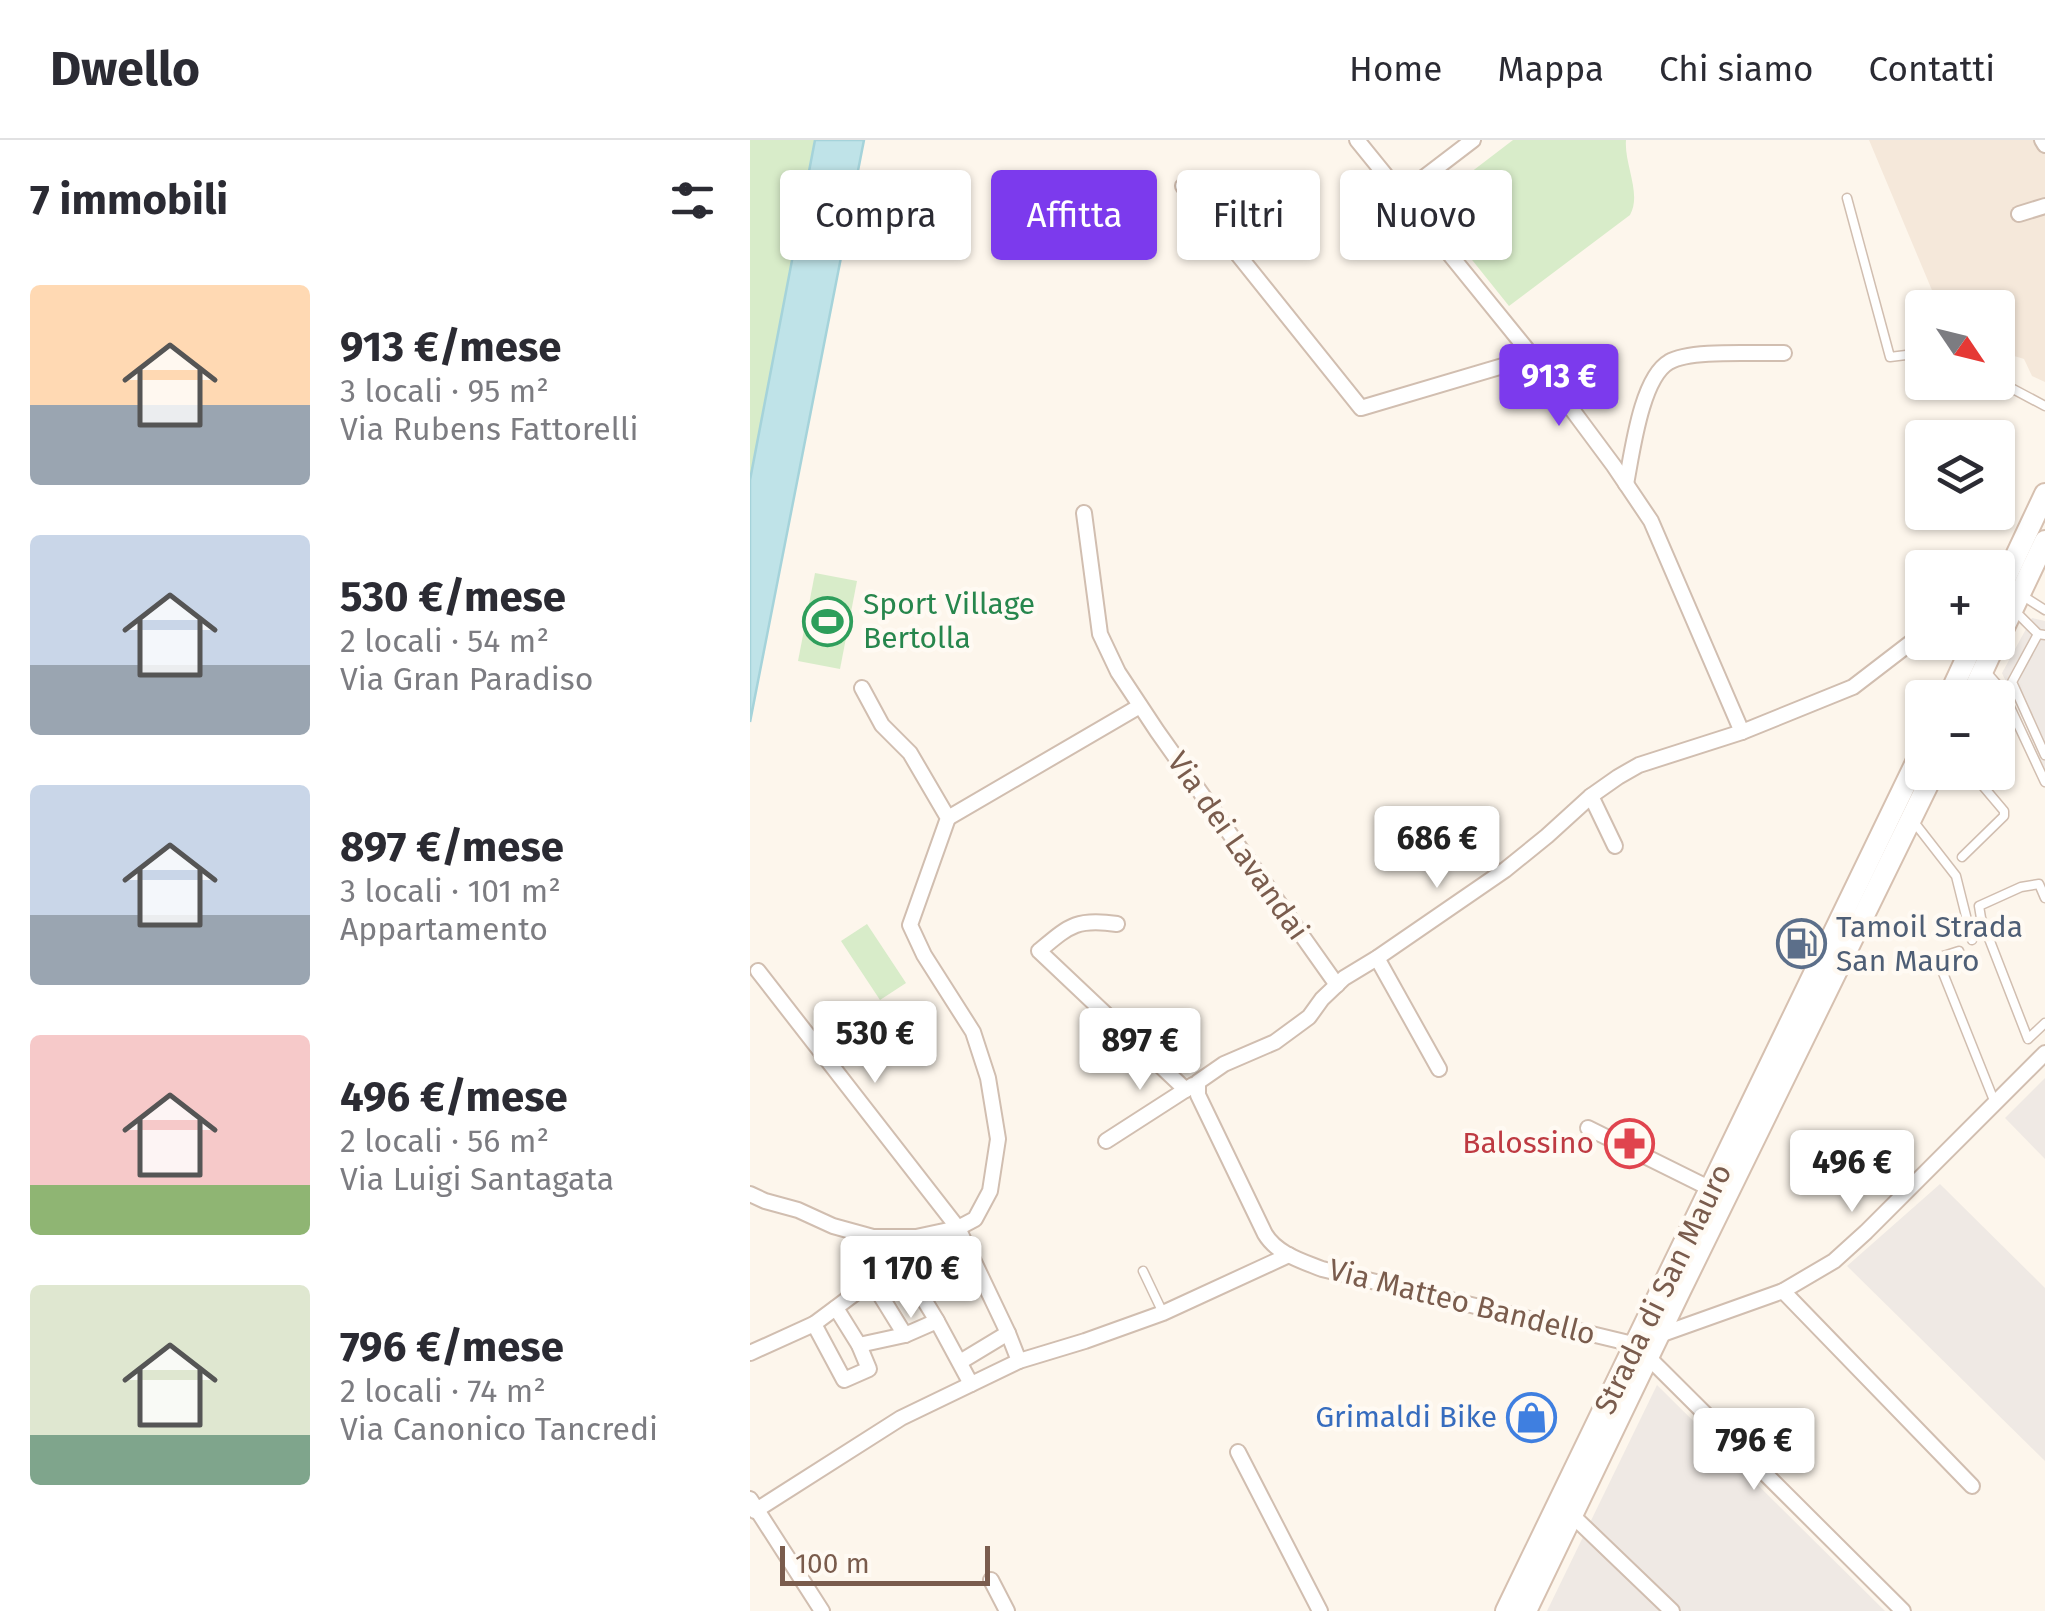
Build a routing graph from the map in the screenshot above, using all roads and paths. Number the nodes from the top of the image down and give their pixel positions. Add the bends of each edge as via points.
1 (1357, 140) edge
2 (1473, 140) edge
3 (1382, 170) edge
4 (1434, 170) edge
5 (1847, 198) dead end
6 (2045, 206) edge
7 (2019, 214) dead end
8 (1242, 260) edge
9 (1455, 260) edge
10 (1784, 354) dead end
11 (1905, 355) edge
12 (1533, 357) junction
13 (2015, 390) edge
14 (2045, 406) edge
15 (1626, 484) junction
16 (2045, 494) edge
17 (1084, 513) dead end
18 (2045, 541) edge
19 (2015, 586) edge
20 (2015, 589) edge
21 (2015, 593) edge
22 (2015, 595) edge
23 (2045, 606) edge
24 (2042, 634) edge
25 (1905, 647) edge
26 (1988, 660) edge
27 (1984, 669) junction
28 (1979, 680) edge
29 (862, 688) dead end
30 (1140, 706) junction
31 (1742, 732) junction
32 (2045, 754) edge
33 (2045, 782) edge
34 (1905, 786) edge
35 (1925, 790) edge
36 (1986, 790) edge
37 (1591, 796) junction
38 (948, 818) junction
39 (1912, 818) junction
40 (1616, 846) dead end
41 (1962, 857) dead end
42 (2045, 898) edge
43 (1982, 918) junction
44 (1967, 922) junction
45 (1117, 924) dead end
46 (1972, 940) dead end
47 (1959, 950) dead end
48 (1377, 958) junction
49 (758, 971) dead end
50 (1337, 985) junction
51 (2045, 1023) edge
52 (2045, 1053) edge
53 (1439, 1069) dead end
54 (1192, 1086) junction
55 (1995, 1103) junction
56 (1588, 1128) dead end
57 (1106, 1141) dead end
58 (1712, 1189) junction
59 (750, 1194) edge
60 (958, 1228) junction
61 (880, 1237) junction
62 (1289, 1255) junction
63 (1142, 1272) dead end
64 (871, 1280) junction
65 (1782, 1291) junction
66 (836, 1308) junction
67 (1163, 1312) junction
68 (937, 1321) junction
69 (814, 1324) junction
70 (1008, 1333) junction
71 (904, 1336) junction
72 (1658, 1336) junction
73 (859, 1345) junction
74 (1642, 1351) junction
75 (750, 1353) edge
76 (1019, 1361) junction
77 (960, 1362) junction
78 (971, 1384) junction
79 (1238, 1452) dead end
80 (1972, 1486) dead end
81 (753, 1505) edge
82 (1573, 1516) junction
83 (991, 1580) dead end
84 (822, 1611) edge
85 (1007, 1611) edge
86 (1320, 1611) edge
87 (1506, 1611) edge
88 (1526, 1611) edge
89 (1672, 1611) edge
90 (1903, 1611) edge

1 - 3 street
2 - 4 street
5 - 11 lane via 1890,357
6 - 7 street
8 - 12 street via 1361,408
9 - 12 street
10 - 15 street via 1670,360 1651,383
12 - 15 street
13 - 14 lane
15 - 31 street via 1652,521
16 - 19 main road
17 - 30 street, Via dei Lavandai via 1100,634
18 - 20 main road
21 - 23 lane
22 - 24 lane
24 - 32 lane via 2012,682
25 - 31 street via 1854,687
26 - 27 main road
27 - 28 main road
27 - 33 lane via 2002,690
29 - 38 street
30 - 38 street
30 - 50 street, Via dei Lavandai
31 - 37 street via 1639,765
34 - 58 main road, Strada di San Mauro
35 - 39 main road, Strada di San Mauro
36 - 41 lane via 2004,816
37 - 40 street
37 - 48 street via 1505,870
38 - 60 street via 910,925 972,1032 998,1139 990,1191 976,1219
39 - 44 lane via 1956,876
39 - 72 main road, Strada di San Mauro
42 - 43 lane via 2038,884 2020,887 1979,906
43 - 44 lane
43 - 51 lane via 2028,1040
44 - 46 lane
45 - 54 street via 1071,924 1039,950
47 - 55 lane via 1937,958
48 - 50 street
48 - 53 street
49 - 60 street
50 - 54 street via 1275,1042
52 - 55 street
54 - 57 street
54 - 62 street via 1270,1243
55 - 65 street via 1851,1247
56 - 58 street
58 - 74 main road, Strada di San Mauro
59 - 61 street
60 - 61 street
60 - 70 street
61 - 64 street via 863,1267
61 - 68 street
62 - 67 street
62 - 74 street, Via Matteo Bandello via 1322,1270
63 - 67 lane
64 - 66 street
64 - 71 street
65 - 72 street
65 - 80 street
66 - 69 street
66 - 73 street
67 - 76 street
68 - 71 street
68 - 77 street
69 - 73 street via 844,1380 869,1369
69 - 75 street
70 - 76 street
70 - 77 street
71 - 73 street
72 - 74 main road, Strada di San Mauro
74 - 82 main road, Strada di San Mauro
74 - 87 main road, Strada di San Mauro
74 - 90 street
76 - 78 street
77 - 78 street
78 - 81 street
79 - 86 street
81 - 84 street
82 - 88 main road, Strada di San Mauro
82 - 89 street
83 - 85 street

